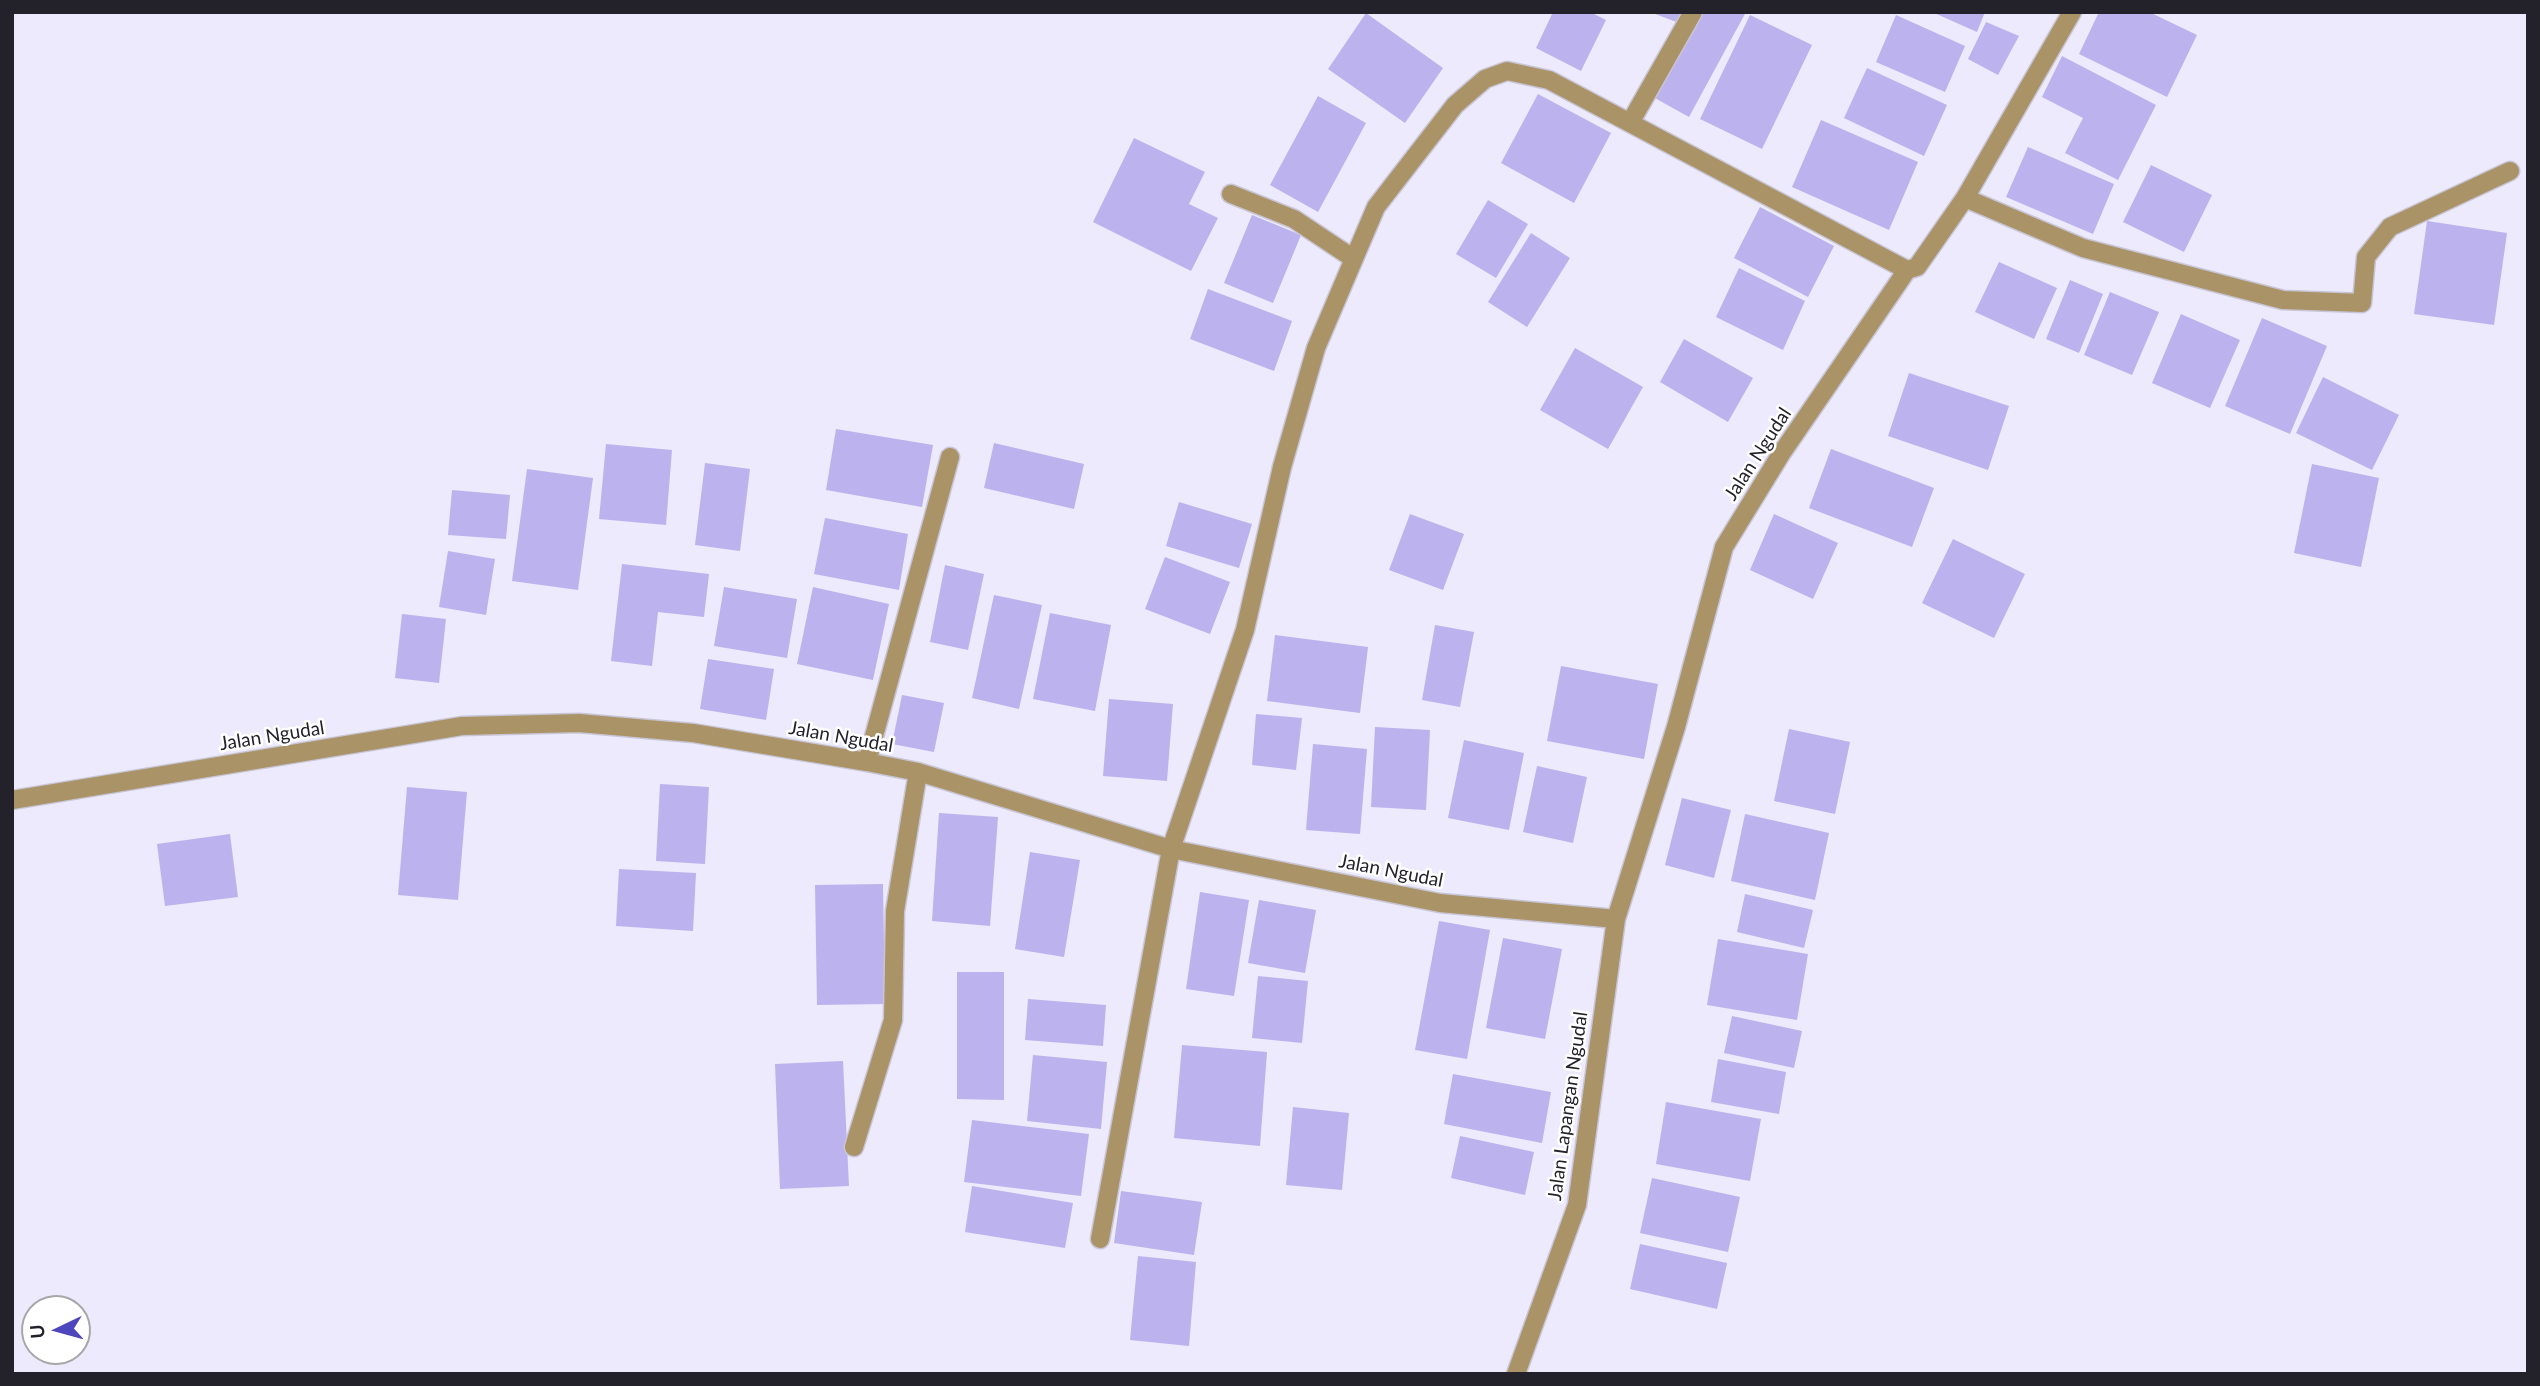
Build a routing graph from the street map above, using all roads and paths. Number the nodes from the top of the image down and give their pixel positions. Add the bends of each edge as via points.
1 (1693, 12) edge
2 (2072, 12) edge
3 (1630, 123) junction
4 (2510, 171) dead end
5 (1231, 194) dead end
6 (1965, 198) junction
7 (1354, 259) junction
8 (1907, 270) junction
9 (950, 457) dead end
10 (867, 762) junction
11 (918, 772) junction
12 (12, 800) edge
13 (1171, 849) junction
14 (1616, 919) junction
15 (854, 1147) dead end
16 (1100, 1239) dead end
17 (1516, 1374) edge

1 - 3 street
2 - 6 street, Jalan Ngudal
3 - 7 street via 1549,79 1507,71 1485,79 1455,105 1376,207
3 - 8 street
4 - 6 street via 2390,227 2366,257 2362,303 2283,300 2083,248
5 - 7 street via 1294,219
6 - 8 street, Jalan Ngudal via 1917,267
7 - 13 street via 1316,348 1282,467 1245,630
8 - 14 street, Jalan Ngudal via 1781,454 1724,547 1676,726
9 - 10 street
10 - 11 street, Jalan Ngudal
10 - 12 street, Jalan Ngudal via 681,732 579,723 475,725
11 - 13 street, Jalan Ngudal
11 - 15 street via 895,911 893,1020
13 - 14 street, Jalan Ngudal via 1440,903
13 - 16 street
14 - 17 street, Jalan Lapangan Ngudal via 1577,1205

